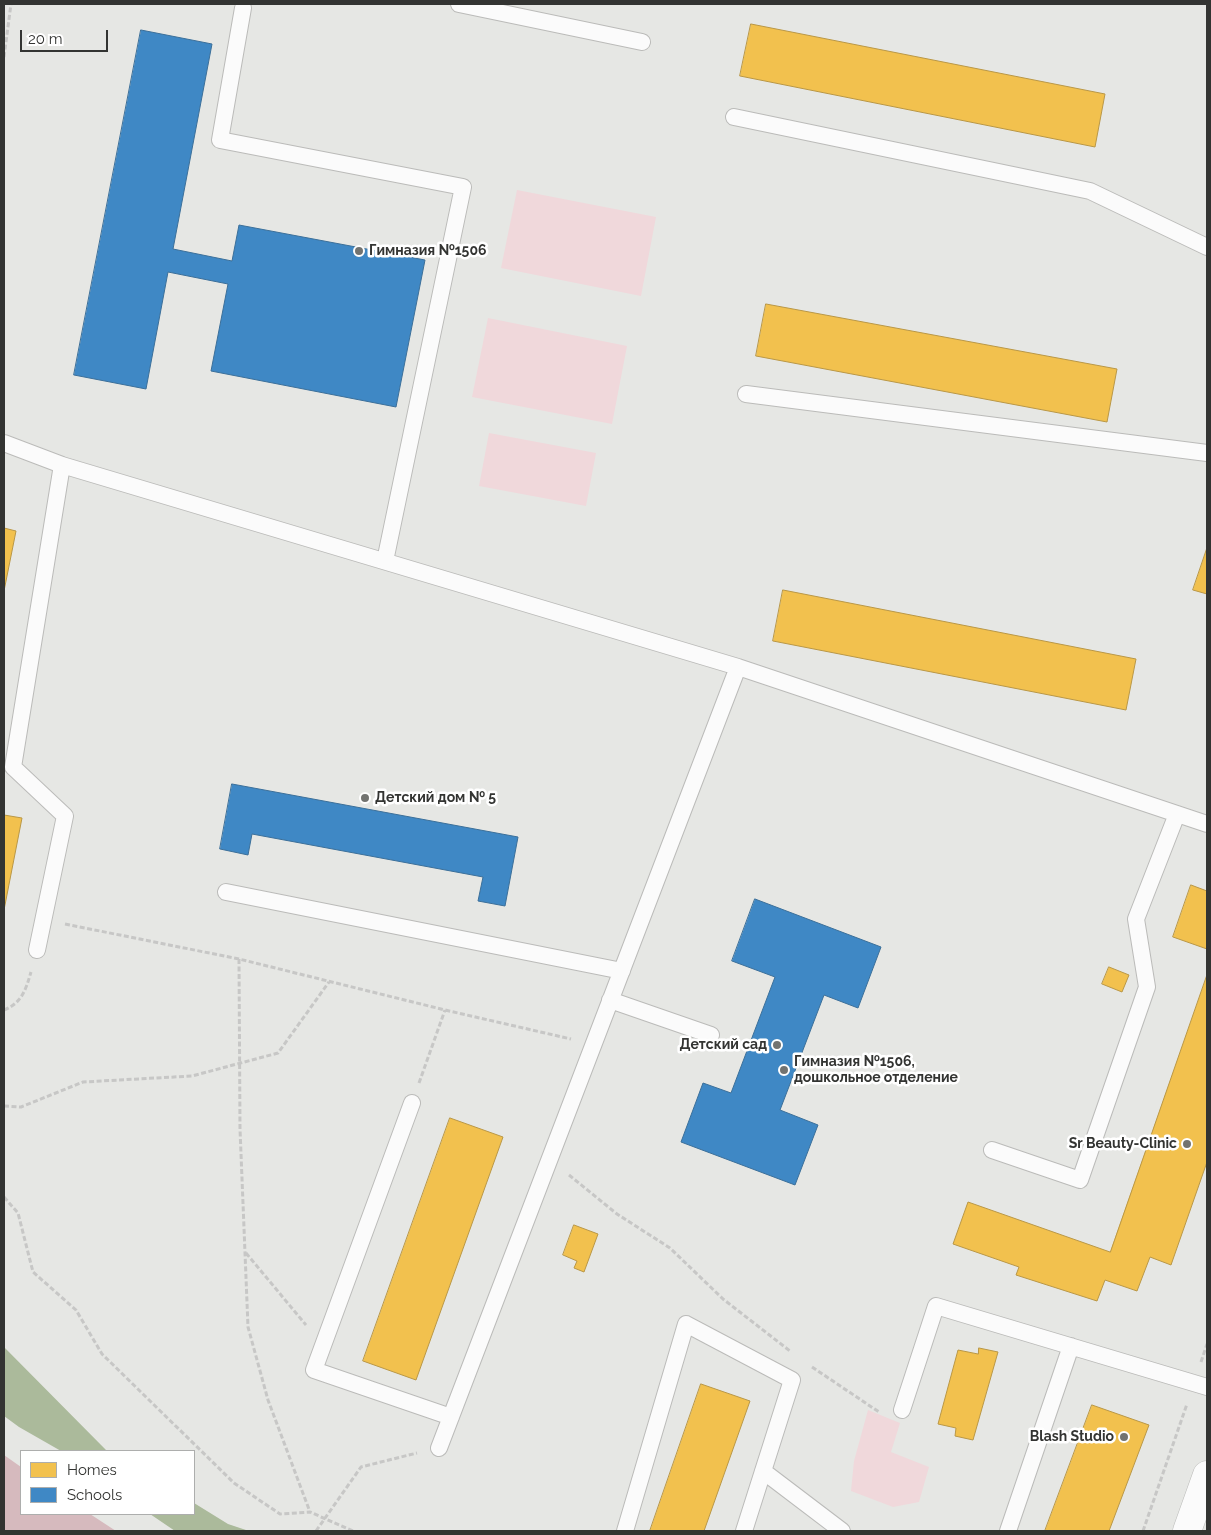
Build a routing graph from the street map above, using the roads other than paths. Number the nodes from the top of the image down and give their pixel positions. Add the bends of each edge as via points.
1 (459, 4) edge
2 (243, 8) dead end
3 (642, 42) dead end
4 (734, 117) dead end
5 (1207, 246) edge
6 (746, 394) dead end
7 (4, 444) edge
8 (1207, 453) edge
9 (62, 465) junction
10 (385, 561) junction
11 (738, 667) junction
12 (8, 769) edge
13 (1177, 814) junction
14 (1207, 824) edge
15 (226, 892) dead end
16 (37, 950) road end
17 (622, 971) junction
18 (610, 1000) junction
19 (711, 1035) dead end
20 (412, 1103) road end
21 (992, 1150) dead end
22 (1071, 1346) junction
23 (1201, 1385) edge
24 (902, 1410) dead end
25 (451, 1417) junction
26 (439, 1448) road end
27 (763, 1471) junction
28 (1207, 1475) edge
29 (625, 1531) edge
30 (744, 1531) edge
31 (842, 1531) edge
32 (1008, 1531) edge
33 (1188, 1531) edge

1 - 3 lane
2 - 10 lane via 220,140 464,187
4 - 5 lane via 1090,191
6 - 8 lane
7 - 9 lane
9 - 10 lane
9 - 12 lane
10 - 11 lane
11 - 13 lane
11 - 17 lane
12 - 16 lane via 65,816
13 - 14 lane
13 - 21 lane via 1136,919 1147,987 1080,1180
15 - 17 lane
17 - 18 lane
18 - 19 lane
18 - 25 lane
20 - 25 lane via 314,1370
22 - 23 lane
22 - 24 lane via 936,1306
22 - 32 lane
25 - 26 lane
27 - 29 lane via 792,1380 686,1324
27 - 30 lane
27 - 31 lane
28 - 33 street

